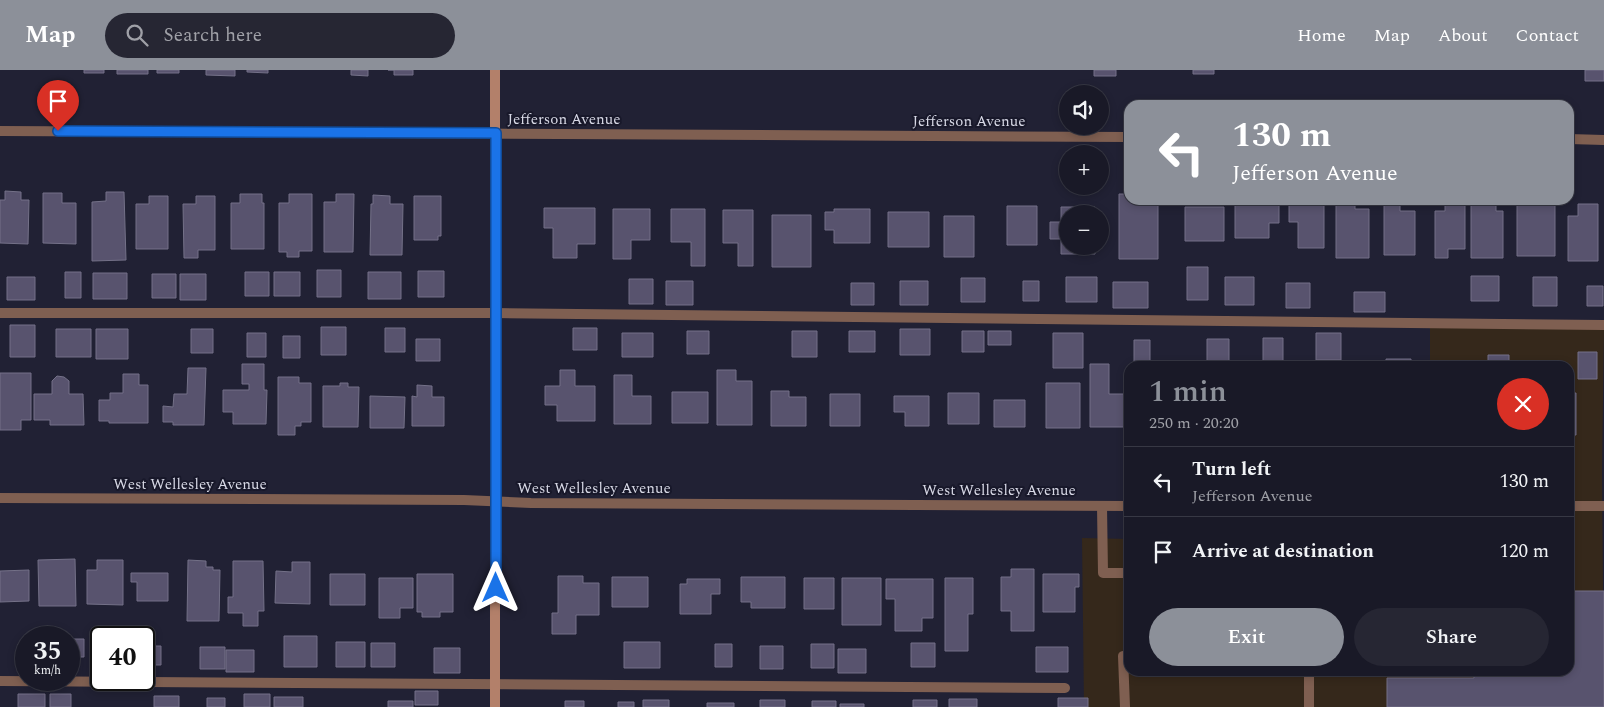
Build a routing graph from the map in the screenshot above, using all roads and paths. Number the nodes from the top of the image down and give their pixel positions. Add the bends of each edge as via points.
1 (495, 70) edge
2 (0, 130) edge
3 (496, 133) junction
4 (1124, 137) edge
5 (1574, 140) edge
6 (1604, 140) edge
7 (0, 313) edge
8 (495, 313) junction
9 (1604, 324) edge
10 (0, 498) edge
11 (496, 503) junction
12 (1102, 506) junction
13 (1124, 506) edge
14 (1574, 506) edge
15 (1604, 506) edge
16 (1124, 573) edge
17 (1124, 656) edge
18 (1309, 676) edge
19 (0, 681) edge
20 (495, 684) junction
21 (1065, 688) dead end
22 (495, 707) edge
23 (1125, 707) edge
24 (1309, 707) edge

1 - 3 street
2 - 3 street, Jefferson Avenue
3 - 4 street, Jefferson Avenue
3 - 8 street
5 - 6 street
7 - 8 street
8 - 9 street
8 - 11 street
10 - 11 street, West Wellesley Avenue via 464,500
11 - 12 street, West Wellesley Avenue
11 - 20 street
12 - 13 street, West Wellesley Avenue
12 - 16 street via 1103,573
14 - 15 street
17 - 23 street
18 - 24 street
19 - 20 street
20 - 21 street
20 - 22 street

